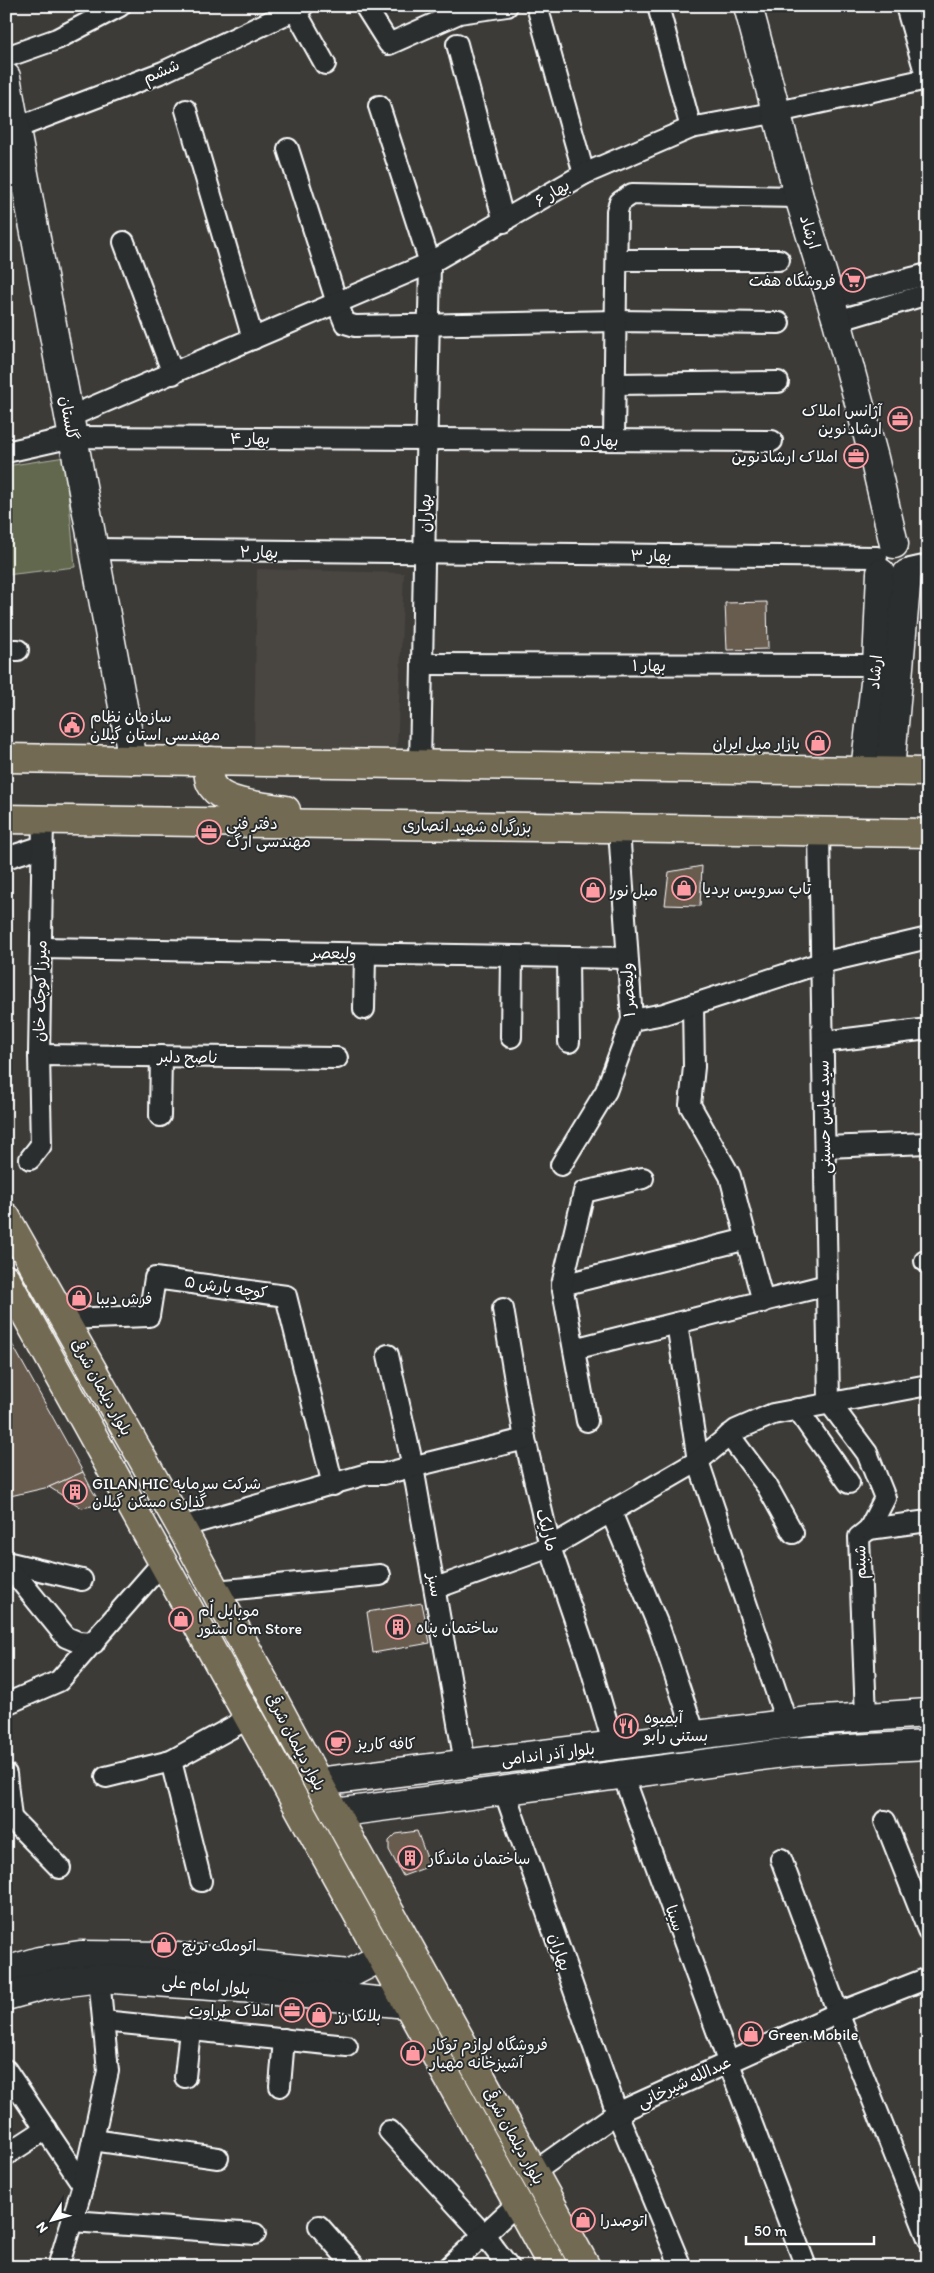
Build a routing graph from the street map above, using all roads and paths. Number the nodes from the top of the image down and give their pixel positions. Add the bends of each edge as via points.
1 (120, 6) edge
2 (365, 6) edge
3 (537, 6) edge
4 (658, 6) edge
5 (748, 6) edge
6 (906, 6) edge
7 (499, 7) edge
8 (299, 8) edge
9 (457, 44) dead end
10 (6, 57) edge
11 (325, 64) dead end
12 (6, 77) edge
13 (928, 80) edge
14 (379, 106) dead end
15 (186, 110) dead end
16 (778, 112) junction
17 (16, 128) junction
18 (690, 128) junction
19 (288, 149) dead end
20 (584, 174) junction
21 (799, 197) junction
22 (504, 222) junction
23 (124, 242) dead end
24 (617, 260) junction
25 (779, 260) dead end
26 (430, 263) junction
27 (928, 274) edge
28 (928, 294) edge
29 (337, 303) junction
30 (833, 310) junction
31 (617, 321) junction
32 (779, 323) dead end
33 (429, 324) junction
34 (253, 339) junction
35 (173, 374) junction
36 (778, 382) dead end
37 (616, 384) junction
38 (71, 427) junction
39 (426, 439) junction
40 (614, 440) junction
41 (772, 441) dead end
42 (6, 452) edge
43 (94, 549) junction
44 (424, 554) junction
45 (899, 564) edge
46 (422, 664) junction
47 (876, 665) junction
48 (6, 758) edge
49 (133, 760) junction
50 (211, 761) junction
51 (420, 764) junction
52 (877, 771) junction
53 (928, 772) edge
54 (6, 819) edge
55 (43, 819) junction
56 (371, 824) junction
57 (619, 828) junction
58 (819, 832) junction
59 (928, 833) edge
60 (43, 846) junction
61 (6, 858) edge
62 (928, 938) edge
63 (41, 948) junction
64 (365, 954) junction
65 (512, 956) junction
66 (568, 958) junction
67 (627, 958) junction
68 (821, 963) junction
69 (694, 1004) junction
70 (364, 1008) dead end
71 (632, 1020) junction
72 (928, 1029) edge
73 (511, 1037) dead end
74 (570, 1042) dead end
75 (823, 1042) junction
76 (39, 1055) junction
77 (161, 1056) junction
78 (337, 1058) dead end
79 (160, 1116) dead end
80 (928, 1143) edge
81 (825, 1147) junction
82 (30, 1159) dead end
83 (561, 1165) dead end
84 (643, 1178) dead end
85 (6, 1217) edge
86 (747, 1239) junction
87 (6, 1280) edge
88 (562, 1284) junction
89 (827, 1285) junction
90 (763, 1302) junction
91 (503, 1309) dead end
92 (64, 1319) junction
93 (677, 1323) junction
94 (574, 1349) junction
95 (388, 1355) dead end
96 (928, 1385) edge
97 (829, 1402) junction
98 (797, 1409) junction
99 (587, 1421) dead end
100 (730, 1435) junction
101 (525, 1439) junction
102 (698, 1461) junction
103 (413, 1467) junction
104 (849, 1483) dead end
105 (334, 1485) junction
106 (611, 1512) junction
107 (928, 1521) edge
108 (181, 1527) junction
109 (868, 1529) junction
110 (793, 1533) dead end
111 (550, 1546) junction
112 (6, 1562) edge
113 (163, 1562) junction
114 (6, 1570) edge
115 (380, 1575) dead end
116 (82, 1580) dead end
117 (436, 1588) junction
118 (215, 1591) junction
119 (94, 1643) junction
120 (6, 1704) edge
121 (928, 1713) edge
122 (866, 1716) junction
123 (249, 1718) junction
124 (786, 1724) junction
125 (695, 1735) junction
126 (928, 1745) edge
127 (614, 1746) junction
128 (869, 1748) junction
129 (171, 1761) junction
130 (465, 1763) junction
131 (6, 1774) edge
132 (392, 1774) junction
133 (623, 1775) junction
134 (106, 1777) dead end
135 (318, 1782) junction
136 (504, 1790) junction
137 (289, 1791) junction
138 (398, 1805) junction
139 (335, 1813) junction
140 (9, 1819) edge
141 (885, 1821) dead end
142 (781, 1859) dead end
143 (60, 1868) dead end
144 (201, 1881) dead end
145 (928, 1930) edge
146 (382, 1957) junction
147 (6, 1971) edge
148 (99, 1978) junction
149 (928, 1978) edge
150 (350, 1986) junction
151 (6, 1996) edge
152 (407, 2004) junction
153 (838, 2013) junction
154 (103, 2021) junction
155 (190, 2030) junction
156 (284, 2040) junction
157 (347, 2046) dead end
158 (728, 2061) junction
159 (6, 2070) edge
160 (185, 2077) dead end
161 (280, 2086) dead end
162 (617, 2113) junction
163 (46, 2128) junction
164 (389, 2131) dead end
165 (93, 2140) junction
166 (6, 2155) edge
167 (218, 2158) dead end
168 (534, 2172) junction
169 (83, 2185) junction
170 (518, 2203) junction
171 (72, 2221) junction
172 (319, 2226) dead end
173 (255, 2234) dead end
174 (484, 2235) junction
175 (928, 2238) edge
176 (58, 2267) edge
177 (355, 2267) edge
178 (449, 2267) edge
179 (509, 2267) edge
180 (553, 2267) edge
181 (586, 2267) edge
182 (681, 2267) edge
183 (806, 2267) edge

1 - 10 street via 57,39
2 - 7 street via 389,44 459,12
3 - 20 street
4 - 18 street
5 - 16 main road, ارشاد
6 - 13 street
8 - 11 street
8 - 17 street, ششم via 163,72
9 - 22 street
12 - 17 main road, گلستان
13 - 16 street, بهار ۶
14 - 26 street, بهاران
15 - 34 street
16 - 18 street, بهار ۶
16 - 21 main road, ارشاد
17 - 38 main road, گلستان
18 - 20 street, بهار ۶
19 - 29 street
20 - 22 street, بهار ۶
21 - 24 street via 632,194 620,202 617,211
21 - 30 main road, ارشاد
22 - 26 street, بهار ۶
23 - 35 street
24 - 25 street
24 - 31 street
26 - 29 street, بهار ۶
26 - 33 street, بهاران
27 - 30 street
28 - 30 street
29 - 33 street via 346,323 355,326
29 - 34 street, بهار ۶
30 - 45 main road, ارشاد
31 - 32 street
31 - 33 street
31 - 37 street
33 - 39 street, بهاران
34 - 35 street, بهار ۶
35 - 38 street, بهار ۶
36 - 37 street
37 - 40 street
38 - 39 street, بهار ۴
38 - 42 street
38 - 43 main road, گلستان
39 - 40 street, بهار ۵
39 - 44 street, بهاران
40 - 41 street, بهار ۵
43 - 44 street, بهار ۲
43 - 49 main road, گلستان
44 - 45 street, بهار ۳
44 - 46 street, بهاران
45 - 47 main road, ارشاد
45 - 52 main road, ارشاد
46 - 47 street, بهار ۱
46 - 51 street, بهاران
47 - 52 main road, ارشاد
48 - 49 main road
49 - 50 main road
50 - 51 main road
50 - 56 main road via 211,784 229,800
51 - 52 main road
52 - 53 main road
54 - 55 main road, بزرگراه شهید انصاری
55 - 56 main road, بزرگراه شهید انصاری
55 - 60 street, میرزا کوچک خان
56 - 57 main road, بزرگراه شهید انصاری
57 - 58 main road, بزرگراه شهید انصاری
57 - 67 street, ولیعصر ۱
58 - 59 main road, بزرگراه شهید انصاری
58 - 68 street, سید عباس حسینی
60 - 61 street
60 - 63 street, میرزا کوچک خان
62 - 68 street
63 - 64 street, ولیعصر
63 - 76 street, میرزا کوچک خان
64 - 65 street, ولیعصر
64 - 70 street
65 - 66 street, ولیعصر
65 - 73 street
66 - 67 street, ولیعصر
66 - 74 street
67 - 71 street, ولیعصر ۱
68 - 69 street
68 - 75 street, سید عباس حسینی
69 - 71 street
69 - 86 street via 690,1105 730,1176
71 - 83 street, ولیعصر ۱ via 606,1090
72 - 75 street
75 - 81 street, سید عباس حسینی
76 - 77 street, ناصح دلبر
76 - 82 street, میرزا کوچک خان via 42,1145
77 - 78 street, ناصح دلبر
77 - 79 street
80 - 81 street
81 - 89 street, سید عباس حسینی
84 - 88 street via 584,1192
85 - 92 main road, بلوار دیلمان شرقی
86 - 88 street
86 - 90 street
87 - 113 main road, بلوار دیلمان شرقی
88 - 94 street
89 - 90 street
89 - 97 street, سید عباس حسینی
90 - 93 street
91 - 101 street, مارلیک
92 - 105 street, کوچه بارش ۵ via 149,1316 155,1278 286,1296
92 - 108 main road, بلوار دیلمان شرقی
93 - 94 street
93 - 102 street
94 - 99 street
95 - 103 street, سبز
96 - 97 street
97 - 98 street
97 - 109 street, شبنم via 867,1453 885,1498
98 - 100 street via 773,1414
98 - 104 street
100 - 102 street
100 - 110 street via 767,1486
101 - 103 street
101 - 111 street, مارلیک
102 - 106 street
102 - 124 street
103 - 105 street via 367,1474
103 - 117 street, سبز
105 - 108 street
106 - 111 street
106 - 125 street via 660,1630
107 - 109 street
108 - 113 main road
108 - 118 main road, بلوار دیلمان شرقی
109 - 122 street, شبنم via 860,1537 859,1547
111 - 117 street
111 - 127 street, مارلیک
112 - 116 street
113 - 119 street
113 - 123 main road, بلوار دیلمان شرقی
114 - 119 street via 19,1579 66,1638
115 - 118 street
117 - 130 street, سبز
118 - 135 main road, بلوار دیلمان شرقی
119 - 120 street via 59,1681
121 - 122 main road, بلوار آذر اندامی
122 - 124 main road, بلوار آذر اندامی
122 - 128 main road
123 - 129 street
123 - 137 main road, بلوار دیلمان شرقی
124 - 125 main road, بلوار آذر اندامی
125 - 127 main road, بلوار آذر اندامی
126 - 128 main road, بلوار آذر اندامی
127 - 130 main road, بلوار آذر اندامی
128 - 133 main road, بلوار آذر اندامی via 790,1752
129 - 134 street
129 - 144 street
130 - 132 main road, بلوار آذر اندامی
131 - 140 street
132 - 135 main road, بلوار آذر اندامی
132 - 138 main road via 386,1785 388,1796
133 - 136 main road, بلوار آذر اندامی
133 - 158 street, سینا
135 - 139 main road, بلوار دیلمان شرقی
136 - 138 main road, بلوار آذر اندامی
136 - 162 street, بهاران
137 - 139 main road via 316,1813
137 - 146 main road, بلوار دیلمان شرقی
138 - 139 main road, بلوار آذر اندامی
139 - 168 main road, بلوار دیلمان شرقی
140 - 143 street
141 - 145 street
142 - 153 street
146 - 150 main road
146 - 152 main road, بلوار دیلمان شرقی
147 - 150 main road, بلوار امام علی via 39,1961 80,1955 167,1956
148 - 150 main road, بلوار امام علی
148 - 151 main road, بلوار امام علی
148 - 154 street
149 - 153 street, عبدالله شیرخانی
150 - 152 main road, بلوار امام علی
152 - 170 main road, بلوار دیلمان شرقی
153 - 158 street, عبدالله شیرخانی
153 - 175 street
154 - 155 street
154 - 165 street via 108,2071
155 - 156 street
155 - 160 street
156 - 157 street
156 - 161 street
158 - 162 street, عبدالله شیرخانی
158 - 183 street, سینا
159 - 163 street
162 - 168 street, عبدالله شیرخانی
162 - 182 street, بهاران
163 - 166 street
163 - 169 street
164 - 174 street
165 - 167 street
165 - 169 street
168 - 181 main road, بلوار دیلمان شرقی
169 - 171 street
170 - 174 street
170 - 180 main road, بلوار دیلمان شرقی
171 - 173 street
171 - 176 street
172 - 177 street
174 - 178 street
174 - 179 street

